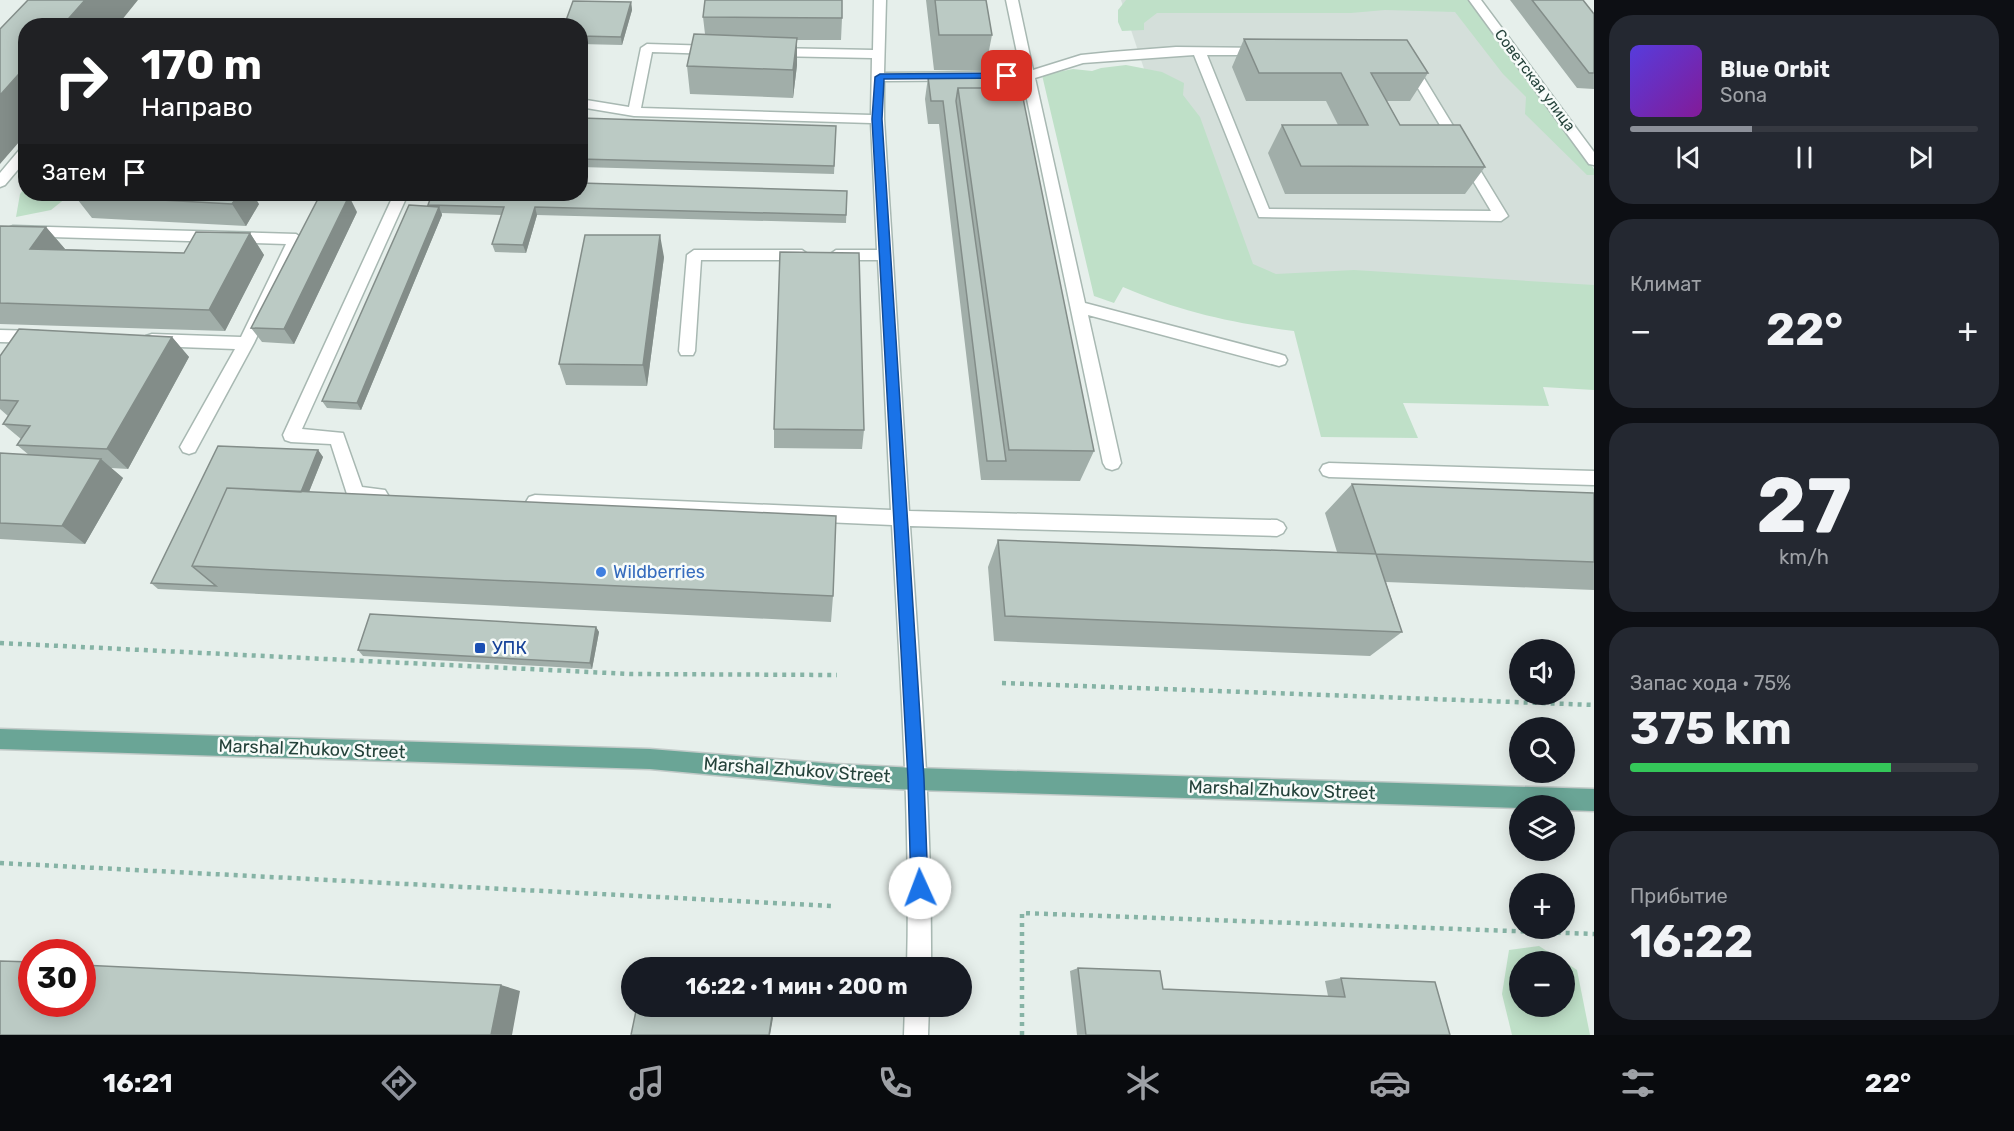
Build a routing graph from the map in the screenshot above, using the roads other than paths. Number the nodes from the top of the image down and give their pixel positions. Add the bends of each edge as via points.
1 (880, 0) edge
2 (1012, 0) edge
3 (1475, 0) edge
4 (729, 50) edge
5 (764, 51) edge
6 (1199, 51) junction
7 (1270, 51) edge
8 (1402, 51) edge
9 (880, 54) junction
10 (1029, 76) junction
11 (880, 77) junction
12 (588, 104) edge
13 (634, 112) junction
14 (877, 119) junction
15 (18, 161) edge
16 (1594, 161) edge
17 (0, 182) edge
18 (398, 201) edge
19 (0, 249) edge
20 (885, 255) junction
21 (1079, 307) junction
22 (0, 336) edge
23 (24, 337) junction
24 (48, 337) edge
25 (141, 340) edge
26 (246, 343) junction
27 (687, 351) dead end
28 (12, 354) edge
29 (1279, 360) dead end
30 (189, 447) dead end
31 (1112, 463) dead end
32 (1329, 470) dead end
33 (1594, 478) edge
34 (392, 496) edge
35 (522, 502) edge
36 (901, 518) junction
37 (1277, 528) dead end
38 (0, 739) edge
39 (916, 779) junction
40 (1594, 800) edge
41 (919, 957) edge
42 (917, 1017) edge
43 (916, 1035) edge

1 - 9 street
2 - 10 street
3 - 16 street, Советская улица
4 - 13 street via 647,48
5 - 9 street
6 - 7 street
6 - 8 street via 1264,214 1501,216
6 - 10 street via 1081,59
9 - 11 street
10 - 11 street
10 - 21 street
11 - 14 street
12 - 13 street
13 - 14 street
14 - 20 street
15 - 17 street
18 - 34 street via 291,435 337,438 356,494
19 - 26 street via 13,231 296,239
20 - 27 street via 694,255
20 - 36 street
21 - 29 street
21 - 31 street
22 - 23 street
23 - 24 street
23 - 28 street
25 - 26 street
26 - 30 street
32 - 33 street
35 - 36 street
36 - 37 street
36 - 39 street
38 - 39 main road, Marshal Zhukov Street via 650,759
39 - 40 main road, Marshal Zhukov Street
39 - 41 street
42 - 43 street

